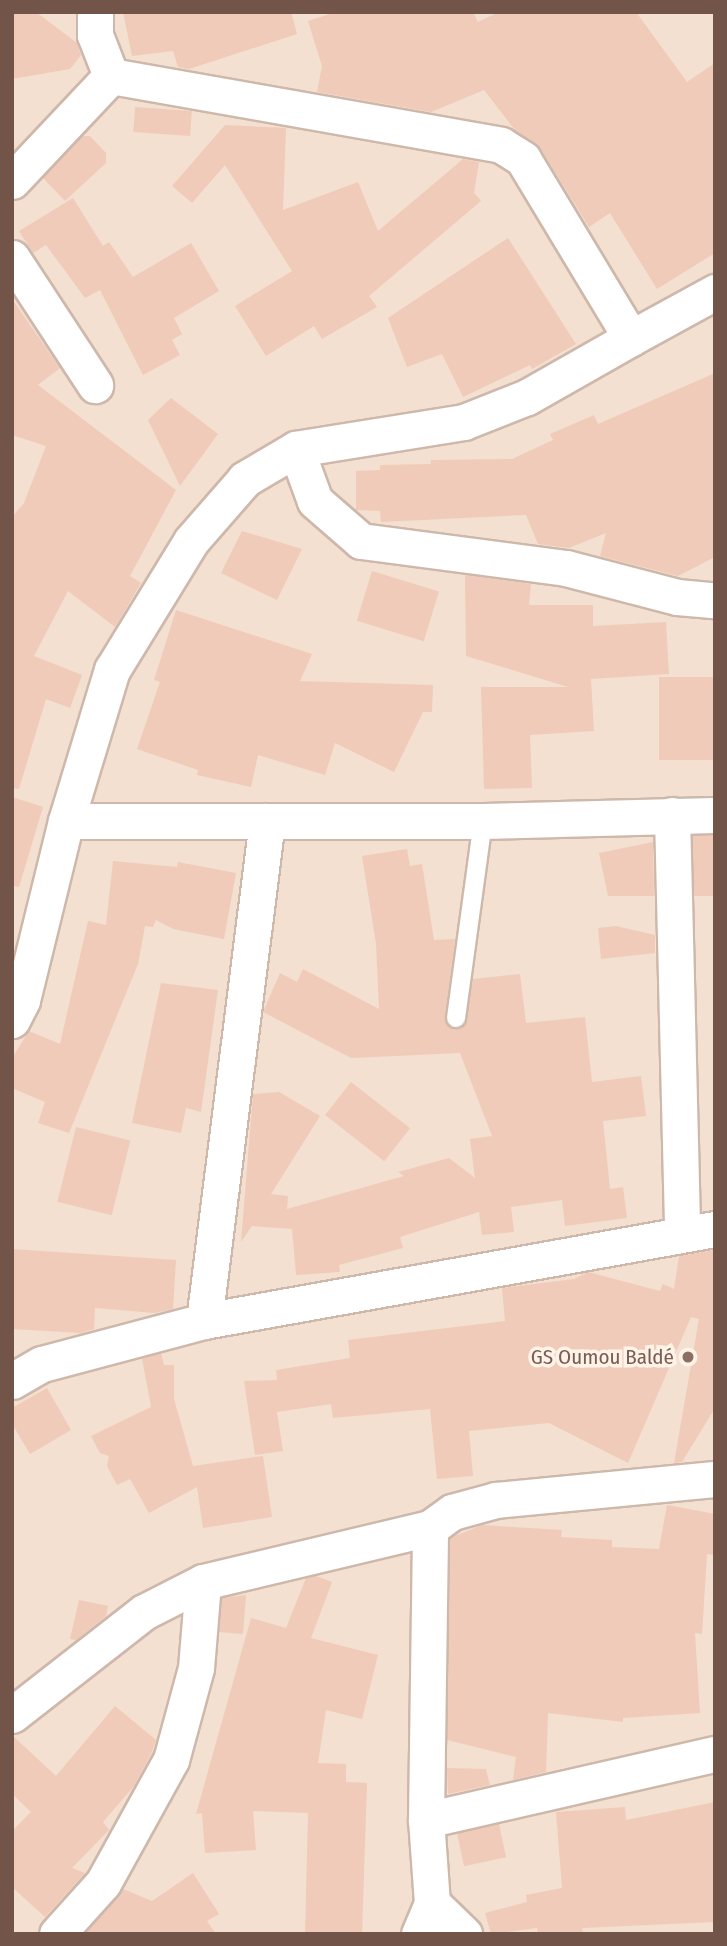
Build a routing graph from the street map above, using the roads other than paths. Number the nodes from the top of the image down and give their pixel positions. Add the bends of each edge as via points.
1 (95, 12) edge
2 (111, 76) junction
3 (12, 181) edge
4 (12, 258) edge
5 (715, 292) edge
6 (631, 338) junction
7 (95, 385) dead end
8 (296, 449) junction
9 (715, 600) edge
10 (672, 815) junction
11 (715, 815) edge
12 (66, 821) junction
13 (267, 821) junction
14 (483, 821) junction
15 (456, 1018) dead end
16 (12, 1020) edge
17 (699, 1231) edge
18 (204, 1321) junction
19 (12, 1381) edge
20 (715, 1479) edge
21 (430, 1528) junction
22 (203, 1582) junction
23 (12, 1715) edge
24 (715, 1754) edge
25 (426, 1820) junction
26 (425, 1918) edge
27 (57, 1934) edge
28 (464, 1934) edge

1 - 2 street via 95,35
2 - 3 street
2 - 6 street via 501,145 523,159
4 - 7 street
5 - 6 street
6 - 8 street via 527,397 464,422
8 - 9 street via 315,501 361,541 566,568 677,597
8 - 12 street via 245,480 191,541 112,670
10 - 11 street
10 - 14 street
10 - 17 street
12 - 13 street
12 - 16 street via 22,1000
13 - 14 street
13 - 18 street
14 - 15 lane
17 - 18 street
18 - 19 street via 43,1364
20 - 21 street via 496,1500 452,1512
21 - 22 street
21 - 25 street
22 - 23 street via 144,1612
22 - 27 street via 196,1668 171,1760 103,1884
24 - 25 street
25 - 26 street
26 - 28 street

